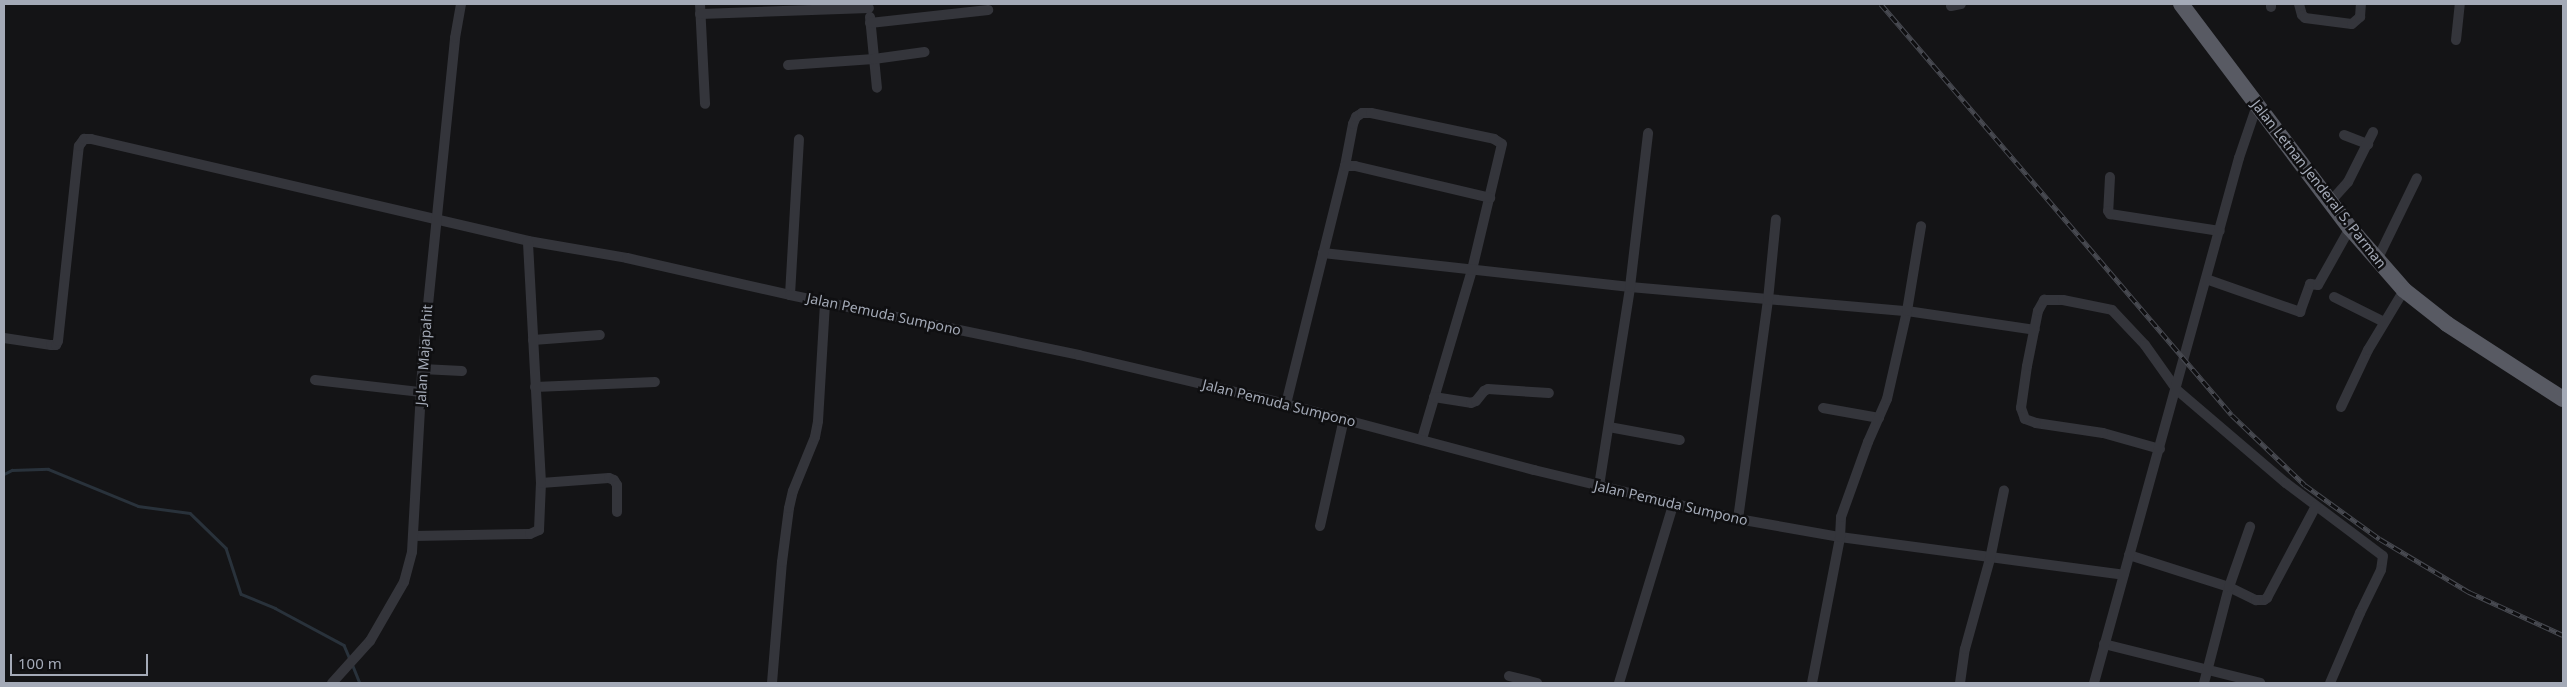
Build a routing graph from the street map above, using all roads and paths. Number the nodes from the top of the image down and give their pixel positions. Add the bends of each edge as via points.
1 (461, 4) edge
2 (2181, 4) edge
3 (2299, 4) edge
4 (2361, 4) edge
5 (2460, 4) edge
6 (869, 6) edge
7 (700, 9) edge
8 (988, 10) dead end
9 (870, 23) junction
10 (2456, 40) dead end
11 (925, 52) dead end
12 (874, 59) junction
13 (788, 65) dead end
14 (877, 88) dead end
15 (705, 104) dead end
16 (2257, 105) junction
17 (2373, 132) dead end
18 (1648, 133) dead end
19 (2344, 135) dead end
20 (799, 139) dead end
21 (2368, 144) junction
22 (1345, 166) junction
23 (2110, 177) dead end
24 (2417, 178) dead end
25 (1490, 198) junction
26 (2330, 202) junction
27 (1776, 219) dead end
28 (436, 220) junction
29 (1921, 226) dead end
30 (2350, 228) junction
31 (2220, 231) junction
32 (528, 241) junction
33 (1323, 252) junction
34 (2377, 260) junction
35 (1472, 270) junction
36 (2206, 278) junction
37 (1630, 287) junction
38 (2404, 290) junction
39 (790, 295) junction
40 (2334, 297) dead end
41 (1768, 300) junction
42 (824, 302) junction
43 (1906, 311) junction
44 (2384, 322) junction
45 (2035, 330) junction
46 (600, 335) dead end
47 (4, 338) edge
48 (533, 340) junction
49 (422, 369) junction
50 (462, 371) dead end
51 (314, 380) dead end
52 (655, 382) dead end
53 (534, 387) junction
54 (2176, 390) junction
55 (421, 392) junction
56 (1549, 393) dead end
57 (1434, 397) junction
58 (2563, 399) edge
59 (1286, 404) junction
60 (2341, 407) dead end
61 (1823, 408) dead end
62 (1880, 418) junction
63 (1344, 419) junction
64 (1609, 427) junction
65 (1422, 439) junction
66 (1680, 440) dead end
67 (2160, 449) junction
68 (540, 484) junction
69 (1599, 486) junction
70 (2004, 490) dead end
71 (1673, 505) junction
72 (2316, 506) junction
73 (617, 512) dead end
74 (1738, 519) junction
75 (1320, 526) dead end
76 (2250, 527) dead end
77 (413, 536) junction
78 (1840, 537) junction
79 (2129, 555) junction
80 (1990, 558) junction
81 (2123, 575) junction
82 (2229, 587) junction
83 (2104, 644) junction
84 (2208, 669) junction
85 (1510, 676) dead end
86 (332, 683) edge
87 (772, 683) edge
88 (1537, 683) edge
89 (1619, 683) edge
90 (1812, 683) edge
91 (1960, 683) edge
92 (2094, 683) edge
93 (2204, 683) edge
94 (2260, 683) edge
95 (2330, 683) edge

1 - 28 street, Jalan Majapahit
2 - 16 highway, Jalan Letnan Jenderal S. Parman
3 - 4 street via 2305,18 2352,24 2360,17
5 - 10 street
6 - 7 street
6 - 9 street
7 - 15 street
8 - 9 street
9 - 12 street
11 - 12 street
12 - 13 street
12 - 14 street
16 - 26 highway, Jalan Letnan Jenderal S. Parman
16 - 31 street
17 - 21 street
18 - 37 street
19 - 21 street
20 - 39 street
21 - 26 street via 2348,182
22 - 25 street
22 - 25 street via 1353,124 1356,116 1362,113 1494,138 1501,142 1502,147
22 - 33 street
23 - 31 street via 2110,214
24 - 34 street
25 - 35 street
26 - 30 highway, Jalan Letnan Jenderal S. Parman
27 - 41 street
28 - 32 street, Jalan Pemuda Sumpono
28 - 47 street, Jalan Pemuda Sumpono via 91,138 84,139 79,146 58,341 51,345
28 - 49 street, Jalan Majapahit
29 - 43 street
30 - 34 highway, Jalan Letnan Jenderal S. Parman
30 - 36 street via 2318,284 2310,284 2300,312
31 - 36 street
32 - 39 street, Jalan Pemuda Sumpono via 627,258
32 - 48 street
33 - 35 street
33 - 59 street
34 - 38 highway, Jalan Letnan Jenderal S. Parman
35 - 37 street
35 - 57 street
36 - 54 street
37 - 41 street
37 - 64 street
38 - 44 street
38 - 58 highway, Jalan Letnan Jenderal S. Parman via 2447,324
39 - 42 street, Jalan Pemuda Sumpono
40 - 44 street
41 - 43 street
41 - 74 street
42 - 59 street, Jalan Pemuda Sumpono via 1079,355
42 - 87 street via 818,421 815,437 793,491 782,562
43 - 45 street
43 - 62 street via 1887,400
44 - 60 street
45 - 54 street via 2040,306 2047,299 2105,307 2128,325
45 - 67 street via 2021,408 2025,419 2103,432
46 - 48 street
48 - 53 street
49 - 50 street
49 - 55 street, Jalan Majapahit
51 - 55 street
52 - 53 street
53 - 68 street
54 - 67 street
54 - 72 street
55 - 77 street, Jalan Majapahit
56 - 57 street via 1488,389 1473,402
57 - 65 street
59 - 63 street, Jalan Pemuda Sumpono
61 - 62 street
62 - 78 street via 1841,517
63 - 65 street, Jalan Pemuda Sumpono
63 - 75 street
64 - 66 street
64 - 69 street
65 - 69 street, Jalan Pemuda Sumpono
67 - 79 street
68 - 73 street via 609,478 617,485
68 - 77 street via 541,523 540,530 534,533
69 - 71 street, Jalan Pemuda Sumpono
70 - 80 street
71 - 74 street, Jalan Pemuda Sumpono
71 - 89 street
72 - 82 street via 2267,598 2256,600
72 - 95 street via 2384,559
74 - 78 street, Jalan Pemuda Sumpono
76 - 82 street
77 - 86 street, Jalan Majapahit via 404,582 370,641
78 - 80 street, Jalan Pemuda Sumpono
78 - 90 street
79 - 81 street
79 - 82 street
80 - 81 street, Jalan Pemuda Sumpono
80 - 91 street via 1965,649
81 - 83 street
82 - 84 street
83 - 84 street
83 - 92 street
84 - 93 street
84 - 94 street
85 - 88 street

